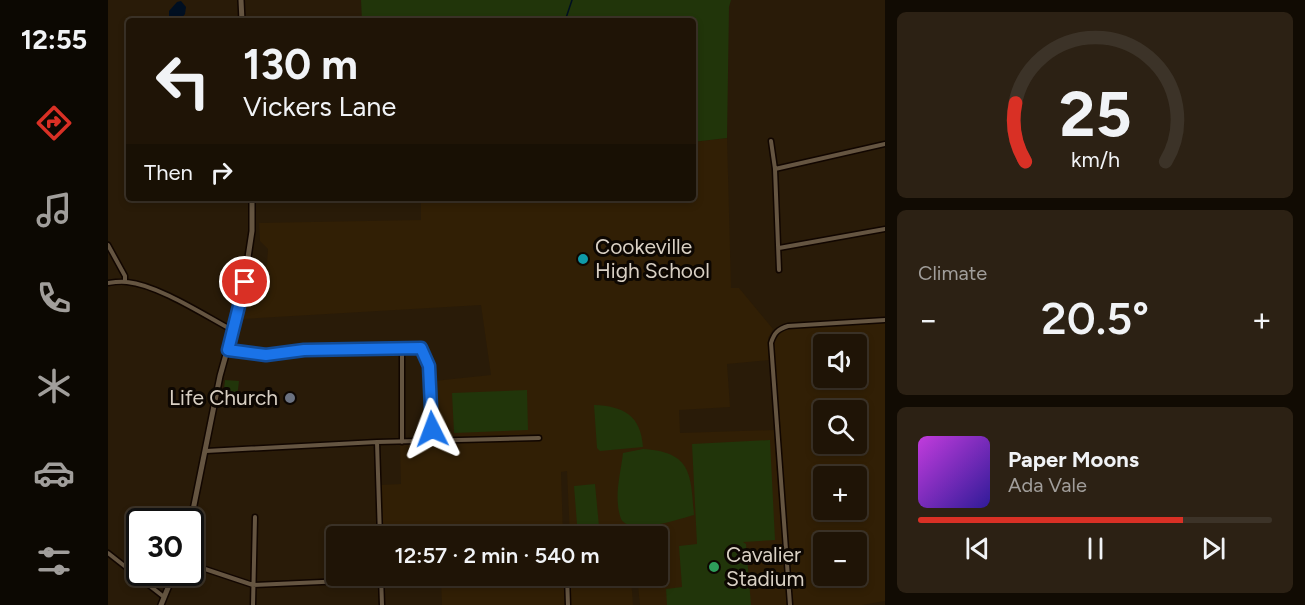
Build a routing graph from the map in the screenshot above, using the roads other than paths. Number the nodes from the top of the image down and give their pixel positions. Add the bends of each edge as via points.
1 (241, 0) edge
2 (242, 18) edge
3 (771, 141) dead end
4 (885, 144) edge
5 (775, 169) junction
6 (252, 201) edge
7 (885, 229) edge
8 (108, 245) edge
9 (779, 248) junction
10 (779, 270) dead end
11 (125, 281) junction
12 (108, 283) edge
13 (885, 320) edge
14 (232, 330) junction
15 (402, 349) junction
16 (228, 350) junction
17 (539, 438) dead end
18 (430, 441) junction
19 (377, 442) junction
20 (402, 442) junction
21 (206, 452) junction
22 (194, 508) edge
23 (255, 517) dead end
24 (380, 526) edge
25 (108, 553) edge
26 (204, 569) edge
27 (326, 581) edge
28 (253, 585) junction
29 (169, 586) edge
30 (381, 586) edge
31 (567, 586) edge
32 (164, 597) junction
33 (161, 605) edge
34 (253, 605) edge
35 (382, 605) edge
36 (568, 605) edge
37 (790, 605) edge

1 - 2 main road
3 - 5 street
4 - 5 street
5 - 9 street
6 - 14 main road via 249,259
7 - 9 street
8 - 11 street
9 - 10 street
11 - 12 street
11 - 14 street via 159,292
13 - 37 street via 788,326 776,331 771,343
14 - 16 main road
15 - 16 street via 304,350 266,355
15 - 18 street via 421,348 429,366
15 - 20 street
16 - 21 main road
17 - 18 street
18 - 20 street
19 - 20 street
19 - 21 street
19 - 24 street
21 - 22 main road
23 - 28 street
25 - 32 street
26 - 28 street
27 - 28 street
28 - 34 street
29 - 32 main road
30 - 35 street
31 - 36 street
32 - 33 main road

